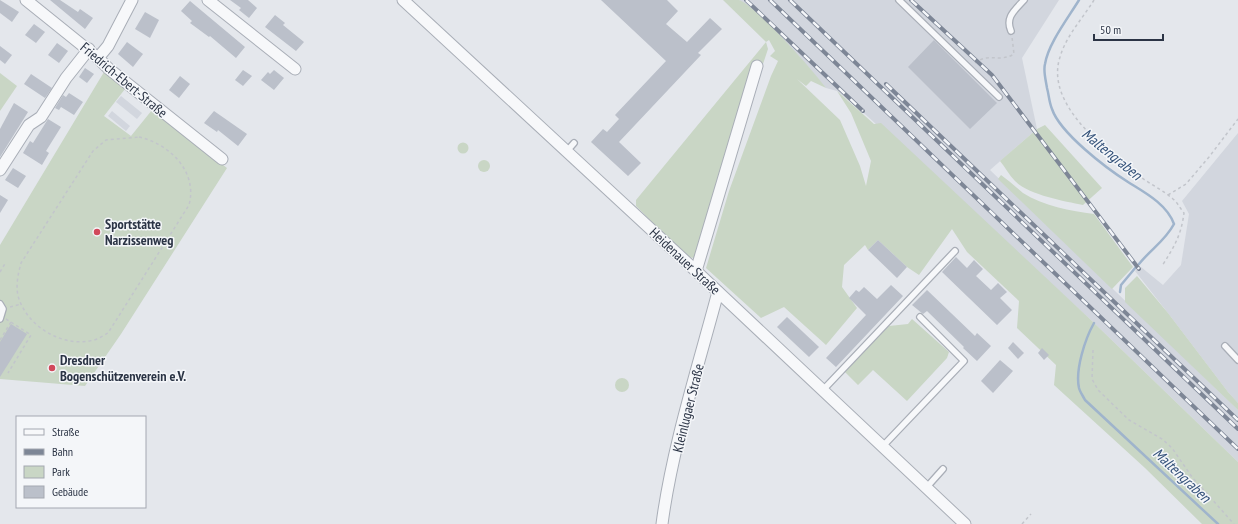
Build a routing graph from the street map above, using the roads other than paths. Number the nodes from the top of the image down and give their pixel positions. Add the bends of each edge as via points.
1 (26, 0) edge
2 (132, 0) edge
3 (208, 0) edge
4 (403, 0) edge
5 (899, 0) edge
6 (1024, 0) edge
7 (1011, 31) road end
8 (89, 49) junction
9 (98, 58) junction
10 (757, 66) dead end
11 (295, 69) dead end
12 (999, 97) dead end
13 (222, 159) dead end
14 (0, 170) edge
15 (955, 251) dead end
16 (696, 270) junction
17 (718, 292) junction
18 (1, 307) edge
19 (920, 317) dead end
20 (1, 318) edge
21 (1225, 346) dead end
22 (1238, 360) edge
23 (823, 390) junction
24 (882, 447) junction
25 (943, 469) dead end
26 (926, 488) junction
27 (662, 524) edge
28 (965, 524) edge

1 - 8 street, Friedrich-Ebert-Straße
2 - 9 street via 108,46
3 - 11 street
4 - 16 street, Heidenauer Straße via 571,147
5 - 12 lane
6 - 7 lane via 1009,19
8 - 9 street, Friedrich-Ebert-Straße
8 - 14 street via 66,78 41,117 29,125
9 - 13 street, Friedrich-Ebert-Straße
10 - 16 street
15 - 23 lane
16 - 17 street, Heidenauer Straße
17 - 23 street, Heidenauer Straße
17 - 27 street, Kleinlugaer Straße via 682,428 664,504
18 - 20 lane
19 - 24 lane via 964,361
21 - 22 lane
23 - 24 street, Heidenauer Straße
24 - 26 street, Heidenauer Straße
25 - 26 lane
26 - 28 street, Heidenauer Straße

